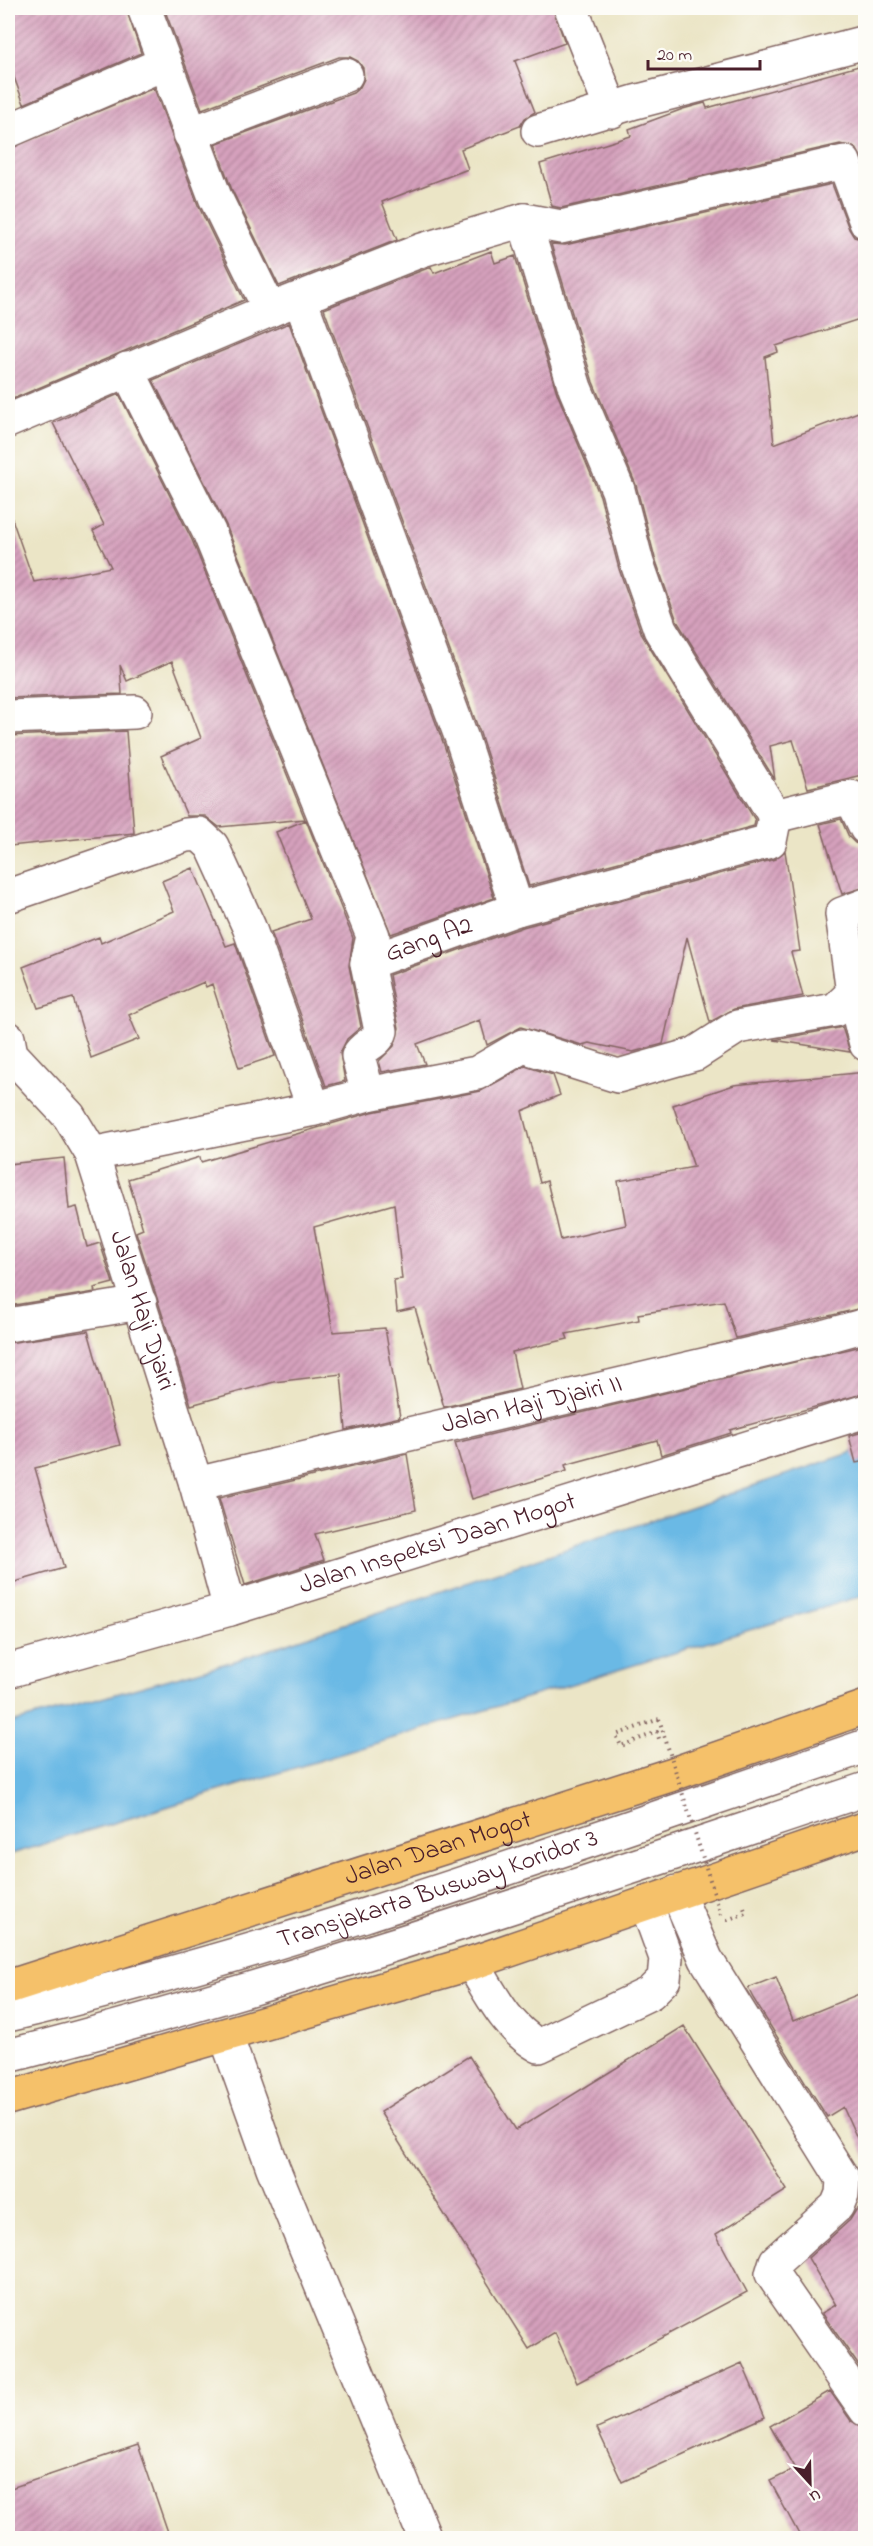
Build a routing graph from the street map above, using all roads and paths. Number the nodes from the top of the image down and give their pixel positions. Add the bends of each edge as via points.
1 (144, 8) edge
2 (571, 8) edge
3 (866, 42) edge
4 (165, 63) junction
5 (346, 75) dead end
6 (612, 111) junction
7 (8, 131) edge
8 (538, 131) dead end
9 (190, 134) junction
10 (524, 220) junction
11 (866, 222) edge
12 (300, 299) junction
13 (270, 310) junction
14 (127, 369) junction
15 (8, 421) edge
16 (135, 712) dead end
17 (8, 717) edge
18 (858, 795) edge
19 (775, 816) junction
20 (866, 828) edge
21 (8, 896) edge
22 (866, 905) edge
23 (517, 909) junction
24 (367, 963) junction
25 (853, 993) junction
26 (8, 1038) edge
27 (866, 1044) edge
28 (368, 1094) junction
29 (314, 1108) junction
30 (92, 1154) junction
31 (140, 1303) junction
32 (8, 1325) edge
33 (866, 1325) edge
34 (866, 1411) edge
35 (196, 1484) junction
36 (230, 1610) junction
37 (8, 1671) edge
38 (866, 1707) edge
39 (657, 1732) dead end
40 (866, 1746) edge
41 (866, 1789) edge
42 (866, 1828) edge
43 (677, 1892) junction
44 (646, 1904) junction
45 (722, 1915) dead end
46 (471, 1963) junction
47 (8, 1986) edge
48 (8, 2015) edge
49 (226, 2036) junction
50 (8, 2056) edge
51 (8, 2098) edge
52 (866, 2410) edge
53 (425, 2538) edge

1 - 4 street
2 - 6 street
3 - 6 street
4 - 7 street
4 - 9 street
5 - 9 street
6 - 8 street
9 - 13 street via 215,197
10 - 11 street via 561,227 844,162
10 - 12 street via 422,250
10 - 19 street via 575,388 618,490 660,629
12 - 13 street
12 - 23 street via 462,739
13 - 14 street
14 - 15 street
14 - 24 street via 209,532 373,936
16 - 17 street
18 - 19 street
18 - 20 street
19 - 23 street, Gang A2 via 770,841
21 - 29 street via 186,835 199,834 212,846 249,927
22 - 25 street via 842,914
23 - 24 street, Gang A2
24 - 28 street, Gang A2 via 381,1031 358,1056
25 - 27 street
25 - 28 street via 835,1010 737,1027 695,1054 618,1076 523,1046 477,1073
26 - 30 street, Jalan Haji Djairi via 11,1054 69,1116
28 - 29 street
29 - 30 street
30 - 31 street, Jalan Haji Djairi
31 - 32 street
31 - 35 street, Jalan Haji Djairi
33 - 35 street, Jalan Haji Djairi II
34 - 36 street, Jalan Inspeksi Daan Mogot
35 - 36 street, Jalan Haji Djairi
36 - 37 street, Jalan Inspeksi Daan Mogot
38 - 47 highway, Jalan Daan Mogot via 670,1775
39 - 45 path, bridge via 621,1746 616,1735 659,1719
40 - 48 street, Transjakarta Busway Koridor 3 via 415,1898 99,1994
41 - 50 street, Transjakarta Busway Koridor 3 via 414,1939 112,2030
42 - 43 highway
43 - 44 highway
43 - 52 street via 706,1959 843,2179 837,2206 776,2261 772,2274
44 - 46 highway
44 - 46 street via 666,1958 664,1979 650,1993 539,2046 522,2036 506,2018
46 - 49 highway
49 - 51 highway
49 - 53 street via 273,2169

